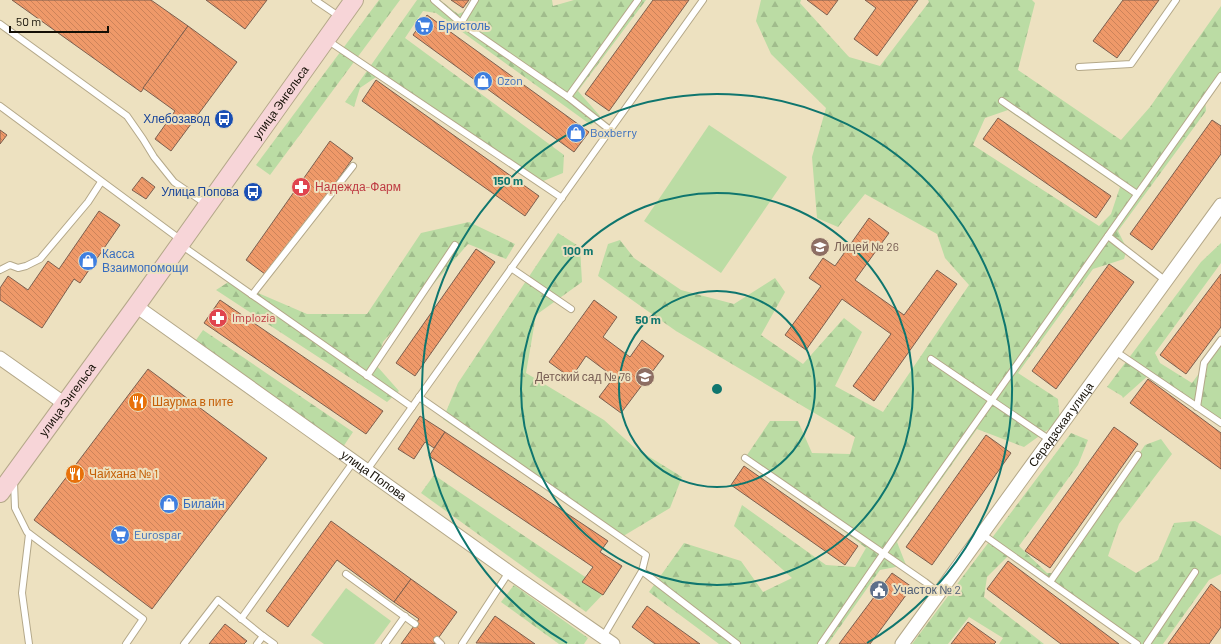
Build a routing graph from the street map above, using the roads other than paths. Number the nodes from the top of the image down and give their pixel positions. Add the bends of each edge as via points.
1 (315, 0) edge
2 (354, 0) edge
3 (434, 0) edge
4 (475, 0) edge
5 (638, 0) edge
6 (703, 0) edge
7 (1176, 0) edge
8 (341, 18) junction
9 (461, 23) junction
10 (0, 24) edge
11 (326, 39) junction
12 (1079, 67) dead end
13 (1221, 76) edge
14 (568, 97) junction
15 (1002, 102) dead end
16 (0, 106) edge
17 (610, 130) junction
18 (353, 166) dead end
19 (101, 182) junction
20 (1138, 194) junction
21 (562, 198) junction
22 (208, 205) junction
23 (1221, 205) edge
24 (1108, 236) junction
25 (181, 242) junction
26 (455, 245) dead end
27 (511, 268) junction
28 (0, 270) edge
29 (1166, 281) junction
30 (252, 295) junction
31 (136, 306) junction
32 (571, 309) dead end
33 (1221, 340) edge
34 (1115, 351) junction
35 (0, 358) edge
36 (932, 358) dead end
37 (367, 376) junction
38 (419, 398) junction
39 (992, 400) junction
40 (65, 404) junction
41 (412, 407) junction
42 (1198, 407) junction
43 (1221, 423) edge
44 (1050, 440) junction
45 (1138, 455) dead end
46 (745, 458) dead end
47 (354, 461) junction
48 (367, 470) junction
49 (14, 474) junction
50 (0, 493) edge
51 (29, 534) junction
52 (982, 534) junction
53 (883, 554) junction
54 (642, 571) junction
55 (509, 572) junction
56 (1195, 572) dead end
57 (346, 574) dead end
58 (1050, 582) junction
59 (939, 593) junction
60 (405, 616) junction
61 (241, 619) junction
62 (415, 624) dead end
63 (263, 636) junction
64 (608, 641) edge
65 (29, 644) edge
66 (126, 644) edge
67 (184, 644) edge
68 (257, 644) edge
69 (274, 644) edge
70 (385, 644) edge
71 (462, 644) edge
72 (737, 644) edge
73 (821, 644) edge
74 (902, 644) edge
75 (1137, 644) edge
76 (1147, 644) edge

1 - 8 lane
2 - 8 main road, улица Энгельса
3 - 9 lane
4 - 9 lane
5 - 14 lane
6 - 17 lane
7 - 12 lane via 1131,64
8 - 11 main road, улица Энгельса
9 - 14 lane
10 - 22 lane via 127,116 174,182
11 - 21 lane
11 - 22 main road, улица Энгельса
13 - 20 lane
14 - 17 lane
15 - 20 lane
16 - 19 lane
17 - 21 lane
18 - 30 lane
19 - 25 lane
19 - 28 lane via 88,202 40,259 26,266 10,266
20 - 24 lane
21 - 27 lane
22 - 25 main road, улица Энгельса
23 - 29 street, Серадзская улица
24 - 29 lane
24 - 39 lane
25 - 30 lane
25 - 31 main road, улица Энгельса
26 - 37 lane
27 - 32 lane
27 - 38 lane
29 - 34 street, Серадзская улица
30 - 37 lane
31 - 40 main road, улица Энгельса
31 - 47 street, улица Попова
33 - 42 lane via 1204,363
34 - 42 lane
34 - 44 street, Серадзская улица
35 - 40 street
36 - 39 lane
37 - 41 lane
38 - 41 lane
38 - 54 lane via 646,555
39 - 44 lane
39 - 53 lane
40 - 49 main road, улица Энгельса
41 - 48 lane
42 - 43 lane
44 - 52 street, Серадзская улица
45 - 58 lane
46 - 53 lane
47 - 48 street, улица Попова
47 - 61 lane
48 - 55 street, улица Попова
49 - 50 main road, улица Энгельса
49 - 51 lane via 15,508
51 - 65 lane via 22,593
51 - 66 lane via 143,619
52 - 58 lane
52 - 59 street, Серадзская улица
53 - 59 lane
53 - 73 lane
54 - 64 lane
54 - 72 lane
55 - 64 street, улица Попова
55 - 71 lane
56 - 76 lane
57 - 60 lane
58 - 75 lane
59 - 74 street, Серадзская улица
60 - 62 lane
60 - 70 lane
61 - 63 lane
61 - 67 lane via 218,600
63 - 68 lane
63 - 69 lane

